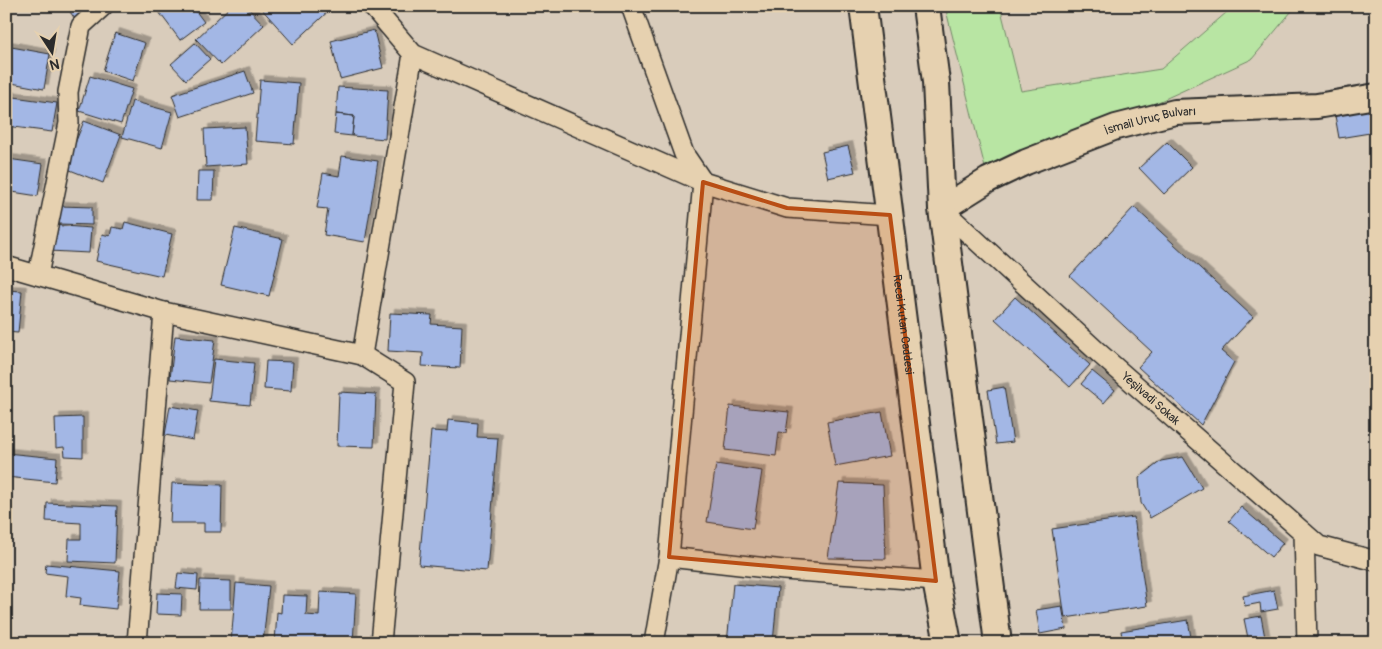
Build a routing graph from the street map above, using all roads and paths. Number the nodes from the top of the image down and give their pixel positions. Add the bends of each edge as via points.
1 (104, 6) edge
2 (372, 6) edge
3 (631, 6) edge
4 (863, 6) edge
5 (926, 6) edge
6 (413, 54) junction
7 (1376, 96) edge
8 (703, 182) junction
9 (942, 209) junction
10 (890, 215) junction
11 (6, 266) edge
12 (38, 275) junction
13 (164, 312) junction
14 (362, 355) junction
15 (1304, 533) junction
16 (669, 557) junction
17 (1376, 561) edge
18 (936, 582) junction
19 (137, 643) edge
20 (381, 643) edge
21 (654, 643) edge
22 (948, 643) edge
23 (998, 643) edge
24 (1306, 643) edge

1 - 12 street via 81,26 68,92 69,123
2 - 6 street
3 - 8 street via 684,154
4 - 10 main road, Recai Kutan Caddesi
5 - 9 main road via 936,82
6 - 8 street
6 - 14 street
7 - 9 street, İsmail Uruç Bulvarı via 1317,106 1175,112 1062,147 988,180
8 - 10 street via 786,208
8 - 16 street
9 - 15 street, Yeşilvadi Sokak via 1100,354
9 - 23 main road
10 - 18 main road, Recai Kutan Caddesi
11 - 12 street
12 - 13 street
13 - 14 street
13 - 19 street
14 - 20 street via 405,382
15 - 17 street, Yeşilvadi Sokak via 1319,546
15 - 24 street
16 - 18 street
16 - 21 street
18 - 22 main road, Recai Kutan Caddesi

